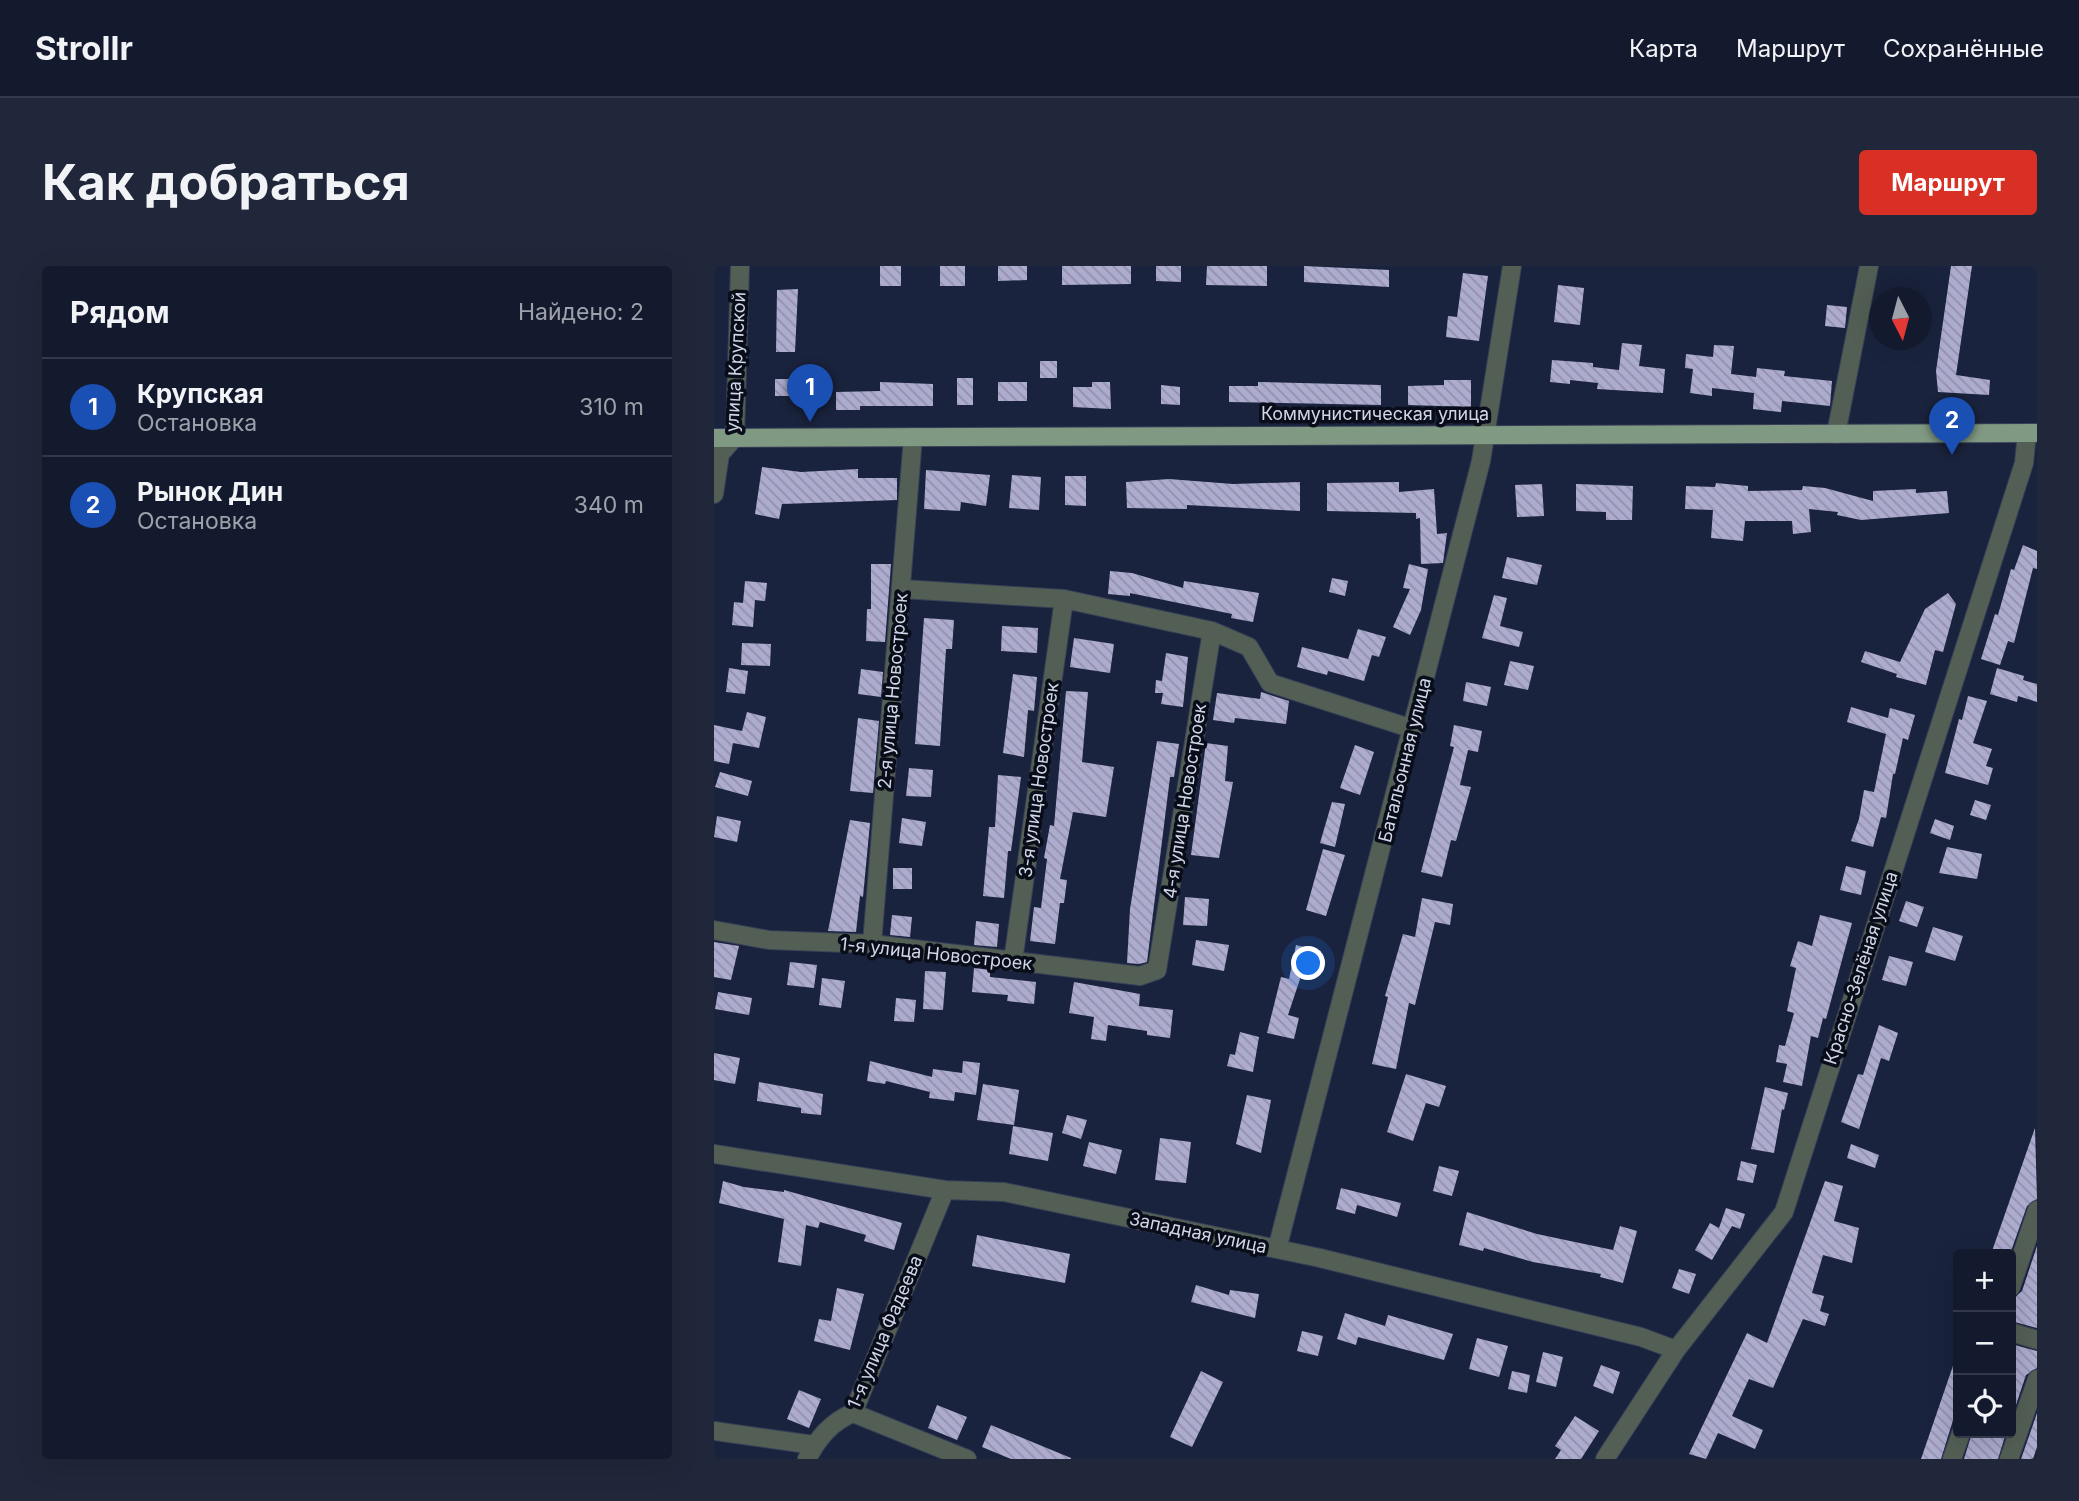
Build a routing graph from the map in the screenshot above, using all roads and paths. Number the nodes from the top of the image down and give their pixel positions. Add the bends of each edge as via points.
1 (740, 266) edge
2 (1512, 266) edge
3 (1869, 266) edge
4 (2032, 433) edge
5 (1836, 434) junction
6 (1486, 435) junction
7 (735, 437) junction
8 (913, 437) junction
9 (714, 438) edge
10 (714, 494) edge
11 (902, 589) junction
12 (1064, 599) junction
13 (1212, 631) junction
14 (1413, 729) junction
15 (714, 930) edge
16 (872, 944) junction
17 (1013, 961) junction
18 (1157, 971) joint
19 (714, 1154) edge
20 (945, 1190) junction
21 (2037, 1210) edge
22 (1277, 1249) junction
23 (2016, 1272) edge
24 (2016, 1334) edge
25 (2037, 1340) edge
26 (1676, 1350) junction
27 (2037, 1379) edge
28 (853, 1413) junction
29 (714, 1431) edge
30 (1959, 1438) edge
31 (810, 1452) edge
32 (967, 1459) edge
33 (1605, 1459) edge
34 (1952, 1459) edge
35 (2009, 1459) edge

1 - 7 street, улица Крупской
2 - 6 street, Батальонная улица
3 - 5 street
4 - 5 main road, Коммунистическая улица
4 - 26 street, Красно-Зелёная улица via 1784,1212
5 - 6 main road, Коммунистическая улица
6 - 8 main road, Коммунистическая улица
6 - 14 street, Батальонная улица
7 - 8 main road, Коммунистическая улица
7 - 9 main road, Коммунистическая улица
7 - 10 street, улица Крупской via 720,454
8 - 11 street, 2-я улица Новостроек
11 - 12 street
11 - 16 street, 2-я улица Новостроек
12 - 13 street
12 - 17 street, 3-я улица Новостроек
13 - 14 street via 1250,647 1270,682
13 - 18 street, 4-я улица Новостроек
14 - 22 street, Батальонная улица
15 - 16 street, 1-я улица Новостроек via 769,940
16 - 17 street, 1-я улица Новостроек
17 - 18 street, 1-я улица Новостроек via 1140,976
19 - 20 street, Западная улица
20 - 22 street, Западная улица via 1004,1192
20 - 28 street, 1-я улица Фадеева
21 - 23 street
22 - 26 street, Западная улица via 1641,1337
24 - 25 street
26 - 33 street, Красно-Зелёная улица
27 - 35 street
28 - 31 street, 1-я улица Фадеева via 836,1420
28 - 32 street
29 - 31 street
30 - 34 street

